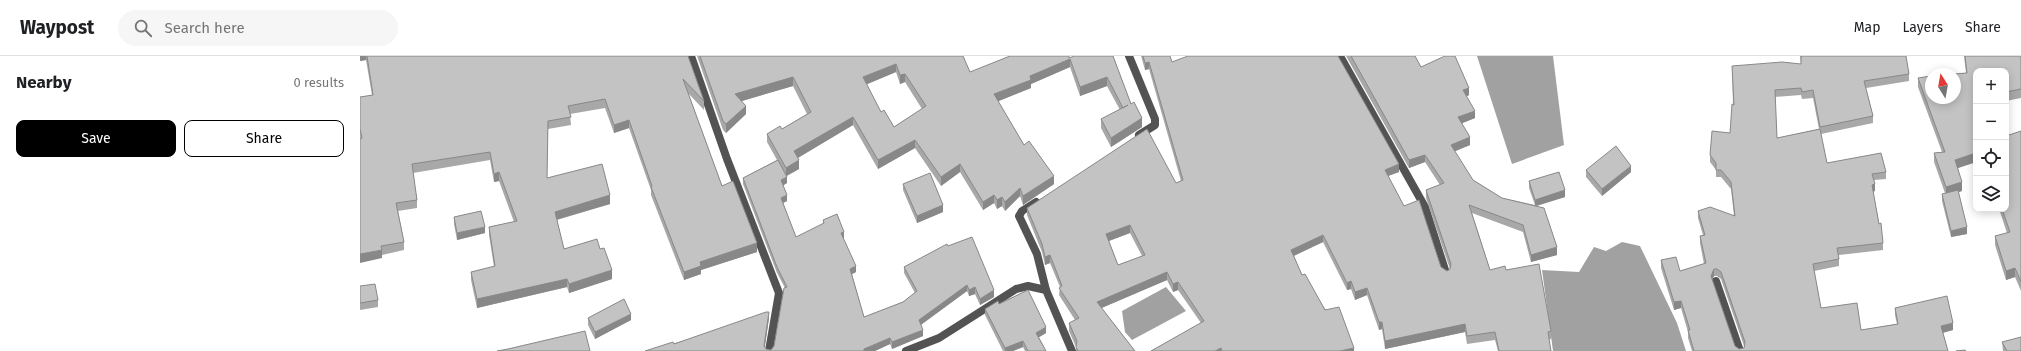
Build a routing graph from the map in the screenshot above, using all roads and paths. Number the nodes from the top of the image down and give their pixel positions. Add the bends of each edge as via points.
1 (691, 56) edge
2 (1130, 56) edge
3 (1340, 56) edge
4 (1135, 138) edge
5 (1042, 198) edge
6 (1446, 273) edge
7 (1716, 281) dead end
8 (1046, 290) junction
9 (769, 351) edge
10 (906, 351) edge
11 (1072, 351) edge
12 (1740, 351) edge

1 - 9 street via 727,159 779,293
2 - 4 street via 1156,122
3 - 6 street via 1425,206
5 - 8 street via 1022,211 1020,216 1037,254
7 - 12 street
8 - 10 street via 1028,286 1016,289 939,338
8 - 11 street

